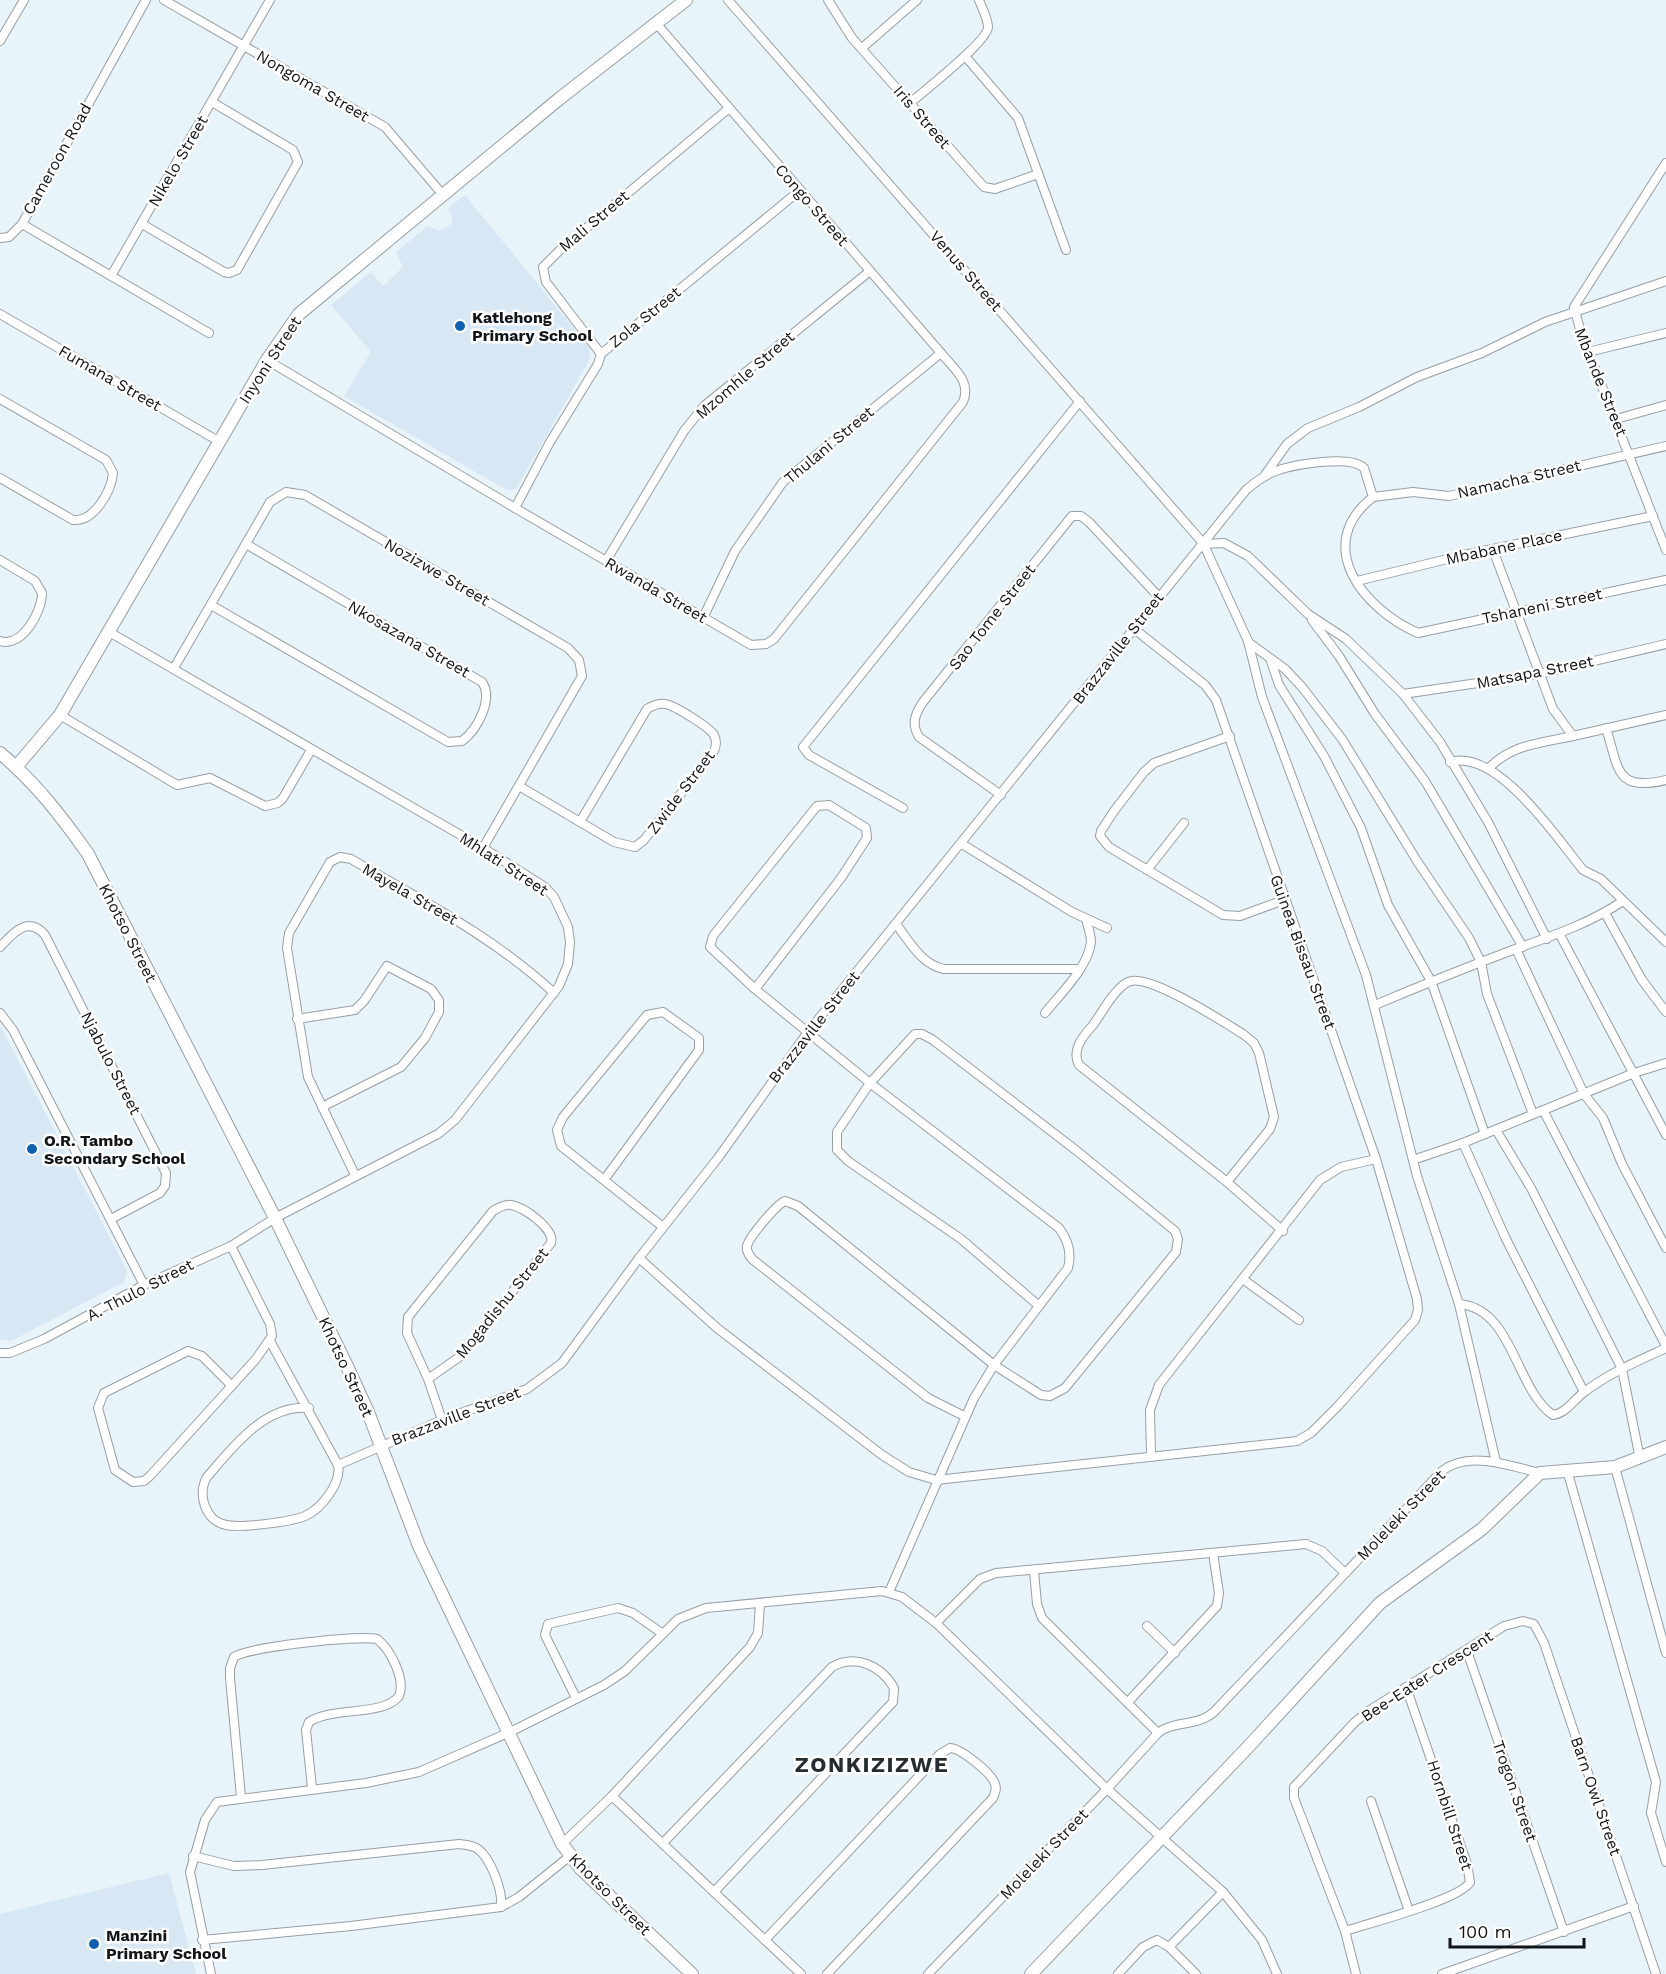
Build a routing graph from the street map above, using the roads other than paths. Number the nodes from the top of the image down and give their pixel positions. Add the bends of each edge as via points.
1 (24, 0) edge
2 (146, 0) edge
3 (164, 0) edge
4 (270, 0) edge
5 (686, 0) edge
6 (728, 0) edge
7 (828, 0) edge
8 (917, 0) edge
9 (980, 0) edge
10 (656, 24) junction
11 (0, 41) edge
12 (243, 45) junction
13 (862, 48) junction
14 (965, 56) junction
15 (212, 102) junction
16 (910, 102) junction
17 (728, 109) junction
18 (1666, 163) edge
19 (1038, 174) junction
20 (799, 190) junction
21 (443, 195) junction
22 (22, 224) junction
23 (142, 224) junction
24 (0, 238) edge
25 (1066, 250) dead end
26 (870, 271) junction
27 (111, 276) junction
28 (1666, 281) edge
29 (1574, 311) junction
30 (0, 314) edge
31 (209, 333) dead end
32 (1666, 333) edge
33 (940, 352) junction
34 (1588, 352) junction
35 (601, 354) junction
36 (267, 360) junction
37 (966, 388) joint
38 (0, 399) edge
39 (1080, 401) junction
40 (1666, 405) edge
41 (1616, 419) junction
42 (220, 442) junction
43 (1666, 446) edge
44 (1630, 454) junction
45 (1263, 477) junction
46 (0, 478) edge
47 (1373, 497) junction
48 (515, 508) junction
49 (1653, 516) junction
50 (1203, 543) junction
51 (246, 544) junction
52 (1493, 550) junction
53 (1666, 550) edge
54 (0, 560) edge
55 (606, 561) junction
56 (1666, 580) edge
57 (1357, 581) junction
58 (1158, 597) junction
59 (211, 605) junction
60 (1515, 612) junction
61 (1308, 615) junction
62 (703, 618) junction
63 (1133, 628) junction
64 (111, 633) junction
65 (0, 641) edge
66 (1248, 641) junction
67 (1666, 644) edge
68 (1271, 661) junction
69 (174, 668) junction
70 (1539, 674) junction
71 (1403, 694) junction
72 (60, 715) junction
73 (1666, 715) edge
74 (1606, 728) junction
75 (1230, 736) junction
76 (1573, 736) junction
77 (311, 750) junction
78 (0, 753) edge
79 (1450, 762) junction
80 (16, 767) junction
81 (1489, 768) junction
82 (1666, 780) edge
83 (519, 786) junction
84 (1001, 795) junction
85 (903, 808) dead end
86 (580, 822) junction
87 (1184, 823) dead end
88 (962, 844) junction
89 (483, 848) junction
90 (1147, 870) junction
91 (1284, 900) junction
92 (1623, 901) junction
93 (1605, 913) junction
94 (1086, 919) junction
95 (896, 924) junction
96 (1107, 928) dead end
97 (1560, 935) junction
98 (1547, 939) junction
99 (1666, 942) edge
100 (0, 947) edge
101 (1520, 948) junction
102 (1481, 962) junction
103 (1080, 969) junction
104 (1431, 981) junction
105 (756, 989) junction
106 (554, 993) junction
107 (1375, 1005) junction
108 (1666, 1012) edge
109 (0, 1013) edge
110 (1045, 1013) dead end
111 (297, 1019) junction
112 (808, 1032) junction
113 (1666, 1062) edge
114 (1634, 1073) junction
115 (870, 1083) junction
116 (1584, 1094) junction
117 (322, 1107) junction
118 (1543, 1110) junction
119 (1533, 1114) junction
120 (1496, 1130) junction
121 (1485, 1134) junction
122 (1666, 1135) edge
123 (1463, 1143) junction
124 (1376, 1159) junction
125 (1413, 1160) junction
126 (356, 1175) junction
127 (603, 1180) junction
128 (1227, 1182) junction
129 (275, 1218) junction
130 (111, 1219) junction
131 (663, 1227) junction
132 (1283, 1231) junction
133 (231, 1246) junction
134 (1666, 1248) edge
135 (639, 1258) junction
136 (1244, 1280) junction
137 (144, 1286) junction
138 (1459, 1304) junction
139 (1038, 1305) junction
140 (1299, 1320) dead end
141 (270, 1341) junction
142 (1666, 1347) edge
143 (0, 1353) edge
144 (994, 1365) junction
145 (1622, 1369) junction
146 (428, 1379) junction
147 (232, 1386) junction
148 (1584, 1392) junction
149 (309, 1408) junction
150 (964, 1416) junction
151 (442, 1420) junction
152 (381, 1446) junction
153 (1666, 1448) edge
154 (1151, 1456) junction
155 (1640, 1459) junction
156 (1496, 1462) junction
157 (338, 1465) junction
158 (1615, 1467) junction
159 (1568, 1470) junction
160 (1540, 1473) junction
161 (936, 1480) junction
162 (1213, 1553) junction
163 (1034, 1571) junction
164 (1345, 1573) junction
165 (890, 1592) junction
166 (760, 1604) junction
167 (1531, 1622) joint
168 (936, 1623) junction
169 (1148, 1626) dead end
170 (663, 1634) junction
171 (1467, 1651) junction
172 (1175, 1653) junction
173 (1666, 1653) edge
174 (1406, 1687) junction
175 (576, 1698) junction
176 (1128, 1702) junction
177 (510, 1732) junction
178 (1158, 1733) junction
179 (1666, 1781) edge
180 (1656, 1782) junction
181 (312, 1788) junction
182 (1107, 1789) junction
183 (612, 1796) junction
184 (241, 1797) junction
185 (1371, 1801) dead end
186 (1160, 1837) junction
187 (663, 1843) junction
188 (562, 1844) junction
189 (193, 1856) junction
190 (570, 1856) junction
191 (1666, 1862) edge
192 (714, 1892) junction
193 (1223, 1892) junction
194 (1634, 1906) junction
195 (501, 1907) junction
196 (1409, 1911) junction
197 (1345, 1932) junction
198 (1564, 1932) junction
199 (202, 1940) junction
200 (765, 1940) junction
201 (1168, 1947) junction
202 (210, 1974) edge
203 (692, 1974) edge
204 (801, 1974) edge
205 (827, 1974) edge
206 (928, 1974) edge
207 (1031, 1974) edge
208 (1118, 1974) edge
209 (1196, 1974) edge
210 (1277, 1974) edge
211 (1356, 1974) edge
212 (1442, 1974) edge
213 (1656, 1974) edge

1 - 11 street
2 - 22 street, Cameroon Road
3 - 12 street, Nongoma Street
4 - 12 street, Nikelo Street
5 - 10 street, Inyoni Street
6 - 39 street, Venus Street
7 - 13 street, Iris Street via 842,25
8 - 13 street
9 - 14 street via 988,28
10 - 17 street, Congo Street
10 - 21 street, Inyoni Street
12 - 15 street, Nikelo Street
12 - 21 street, Nongoma Street via 386,127
13 - 16 street, Iris Street
14 - 16 street
14 - 19 street via 1018,118
15 - 23 street, Nikelo Street
15 - 23 street via 293,150 298,157 237,270 224,272
16 - 19 street, Iris Street via 984,187 995,189
17 - 20 street, Congo Street
17 - 35 street, Mali Street via 543,267 546,282
18 - 29 street, Mbande Street via 1575,302
19 - 25 street
20 - 26 street, Congo Street
20 - 35 street, Zola Street
21 - 36 street, Inyoni Street via 309,304 288,326
22 - 24 street via 9,237
22 - 27 street, Cameroon Road
23 - 27 street, Nikelo Street
26 - 33 street, Congo Street
26 - 55 street, Mzomhle Street via 704,406 684,431
27 - 31 street, Cameroon Road
28 - 29 street
29 - 34 street, Mbande Street
29 - 45 street via 1308,428 1287,444
30 - 42 street, Fumana Street
32 - 34 street
33 - 37 street, Congo Street
33 - 62 street, Thulani Street via 783,482 735,551
34 - 41 street, Mbande Street
35 - 48 street, Zola Street
36 - 42 street, Inyoni Street
36 - 48 street, Rwanda Street
37 - 62 street, Rwanda Street via 963,402 774,639 751,645
38 - 46 street via 106,460 113,473 95,511 79,521
39 - 50 street, Venus Street
39 - 85 street via 803,747 809,755
40 - 41 street
41 - 44 street, Mbande Street
42 - 64 street, Inyoni Street
43 - 44 street, Namacha Street
44 - 47 street, Namacha Street via 1449,496 1413,492
44 - 49 street, Mbande Street
45 - 47 street via 1296,466 1354,462 1364,468
45 - 50 street, Brazzaville Street via 1245,490
47 - 57 street via 1357,512 1345,538 1346,561
48 - 55 street, Rwanda Street
49 - 52 street, Mbabane Place
49 - 53 street, Mbande Street
50 - 58 street, Brazzaville Street
50 - 61 street via 1235,547
50 - 66 street, Venus Street
51 - 59 street, Nozizwe Street
51 - 59 street, Nkosazana Street via 483,682 488,700 473,728 462,741 448,742
51 - 83 street, Nozizwe Street via 270,502 279,495 297,492 574,653 582,676
52 - 57 street, Mbabane Place
52 - 60 street
54 - 65 street via 35,581 42,593 21,637
55 - 62 street, Rwanda Street
56 - 60 street, Tshaneni Street
57 - 60 street, Tshaneni Street via 1384,613 1418,633
58 - 63 street, Brazzaville Street
58 - 84 street, Sao Tome Street via 1089,522 1082,516 1072,516 923,702 915,717 915,730 920,737
59 - 69 street, Nozizwe Street
60 - 70 street
61 - 71 street via 1346,639
61 - 101 street via 1425,781
63 - 75 street, Guinea Bissau Street via 1205,685 1216,700
63 - 84 street, Brazzaville Street
64 - 69 street, Mhlati Street
64 - 72 street, Inyoni Street
66 - 68 street
66 - 107 street via 1262,697
67 - 70 street, Matsapa Street
68 - 102 street via 1302,687 1342,739
68 - 104 street via 1279,685 1324,756 1356,818 1389,905
69 - 77 street, Mhlati Street
70 - 71 street, Matsapa Street
70 - 76 street via 1553,709
71 - 79 street via 1440,742
72 - 77 street via 177,785 210,778 265,806 283,798
72 - 80 street, Inyoni Street
73 - 74 street
74 - 76 street
74 - 82 street via 1626,780 1639,785
75 - 90 street via 1155,763 1104,825 1100,836 1103,843
75 - 91 street, Guinea Bissau Street
76 - 81 street via 1519,747
77 - 89 street, Mhlati Street
78 - 80 street, Khotso Street
79 - 81 street via 1462,759
79 - 98 street via 1488,822
80 - 129 street, Khotso Street via 61,814 88,854
81 - 92 street via 1506,782 1583,870 1601,879
83 - 86 street, Zwide Street
83 - 89 street, Nozizwe Street
84 - 88 street, Brazzaville Street
86 - 86 street, Zwide Street via 622,846 638,846 713,753 716,742 712,732 668,704 647,710
87 - 90 street
88 - 94 street
88 - 95 street, Brazzaville Street
89 - 106 street, Mhlati Street via 545,887 560,906 570,942 568,964
90 - 91 street via 1230,916
91 - 124 street, Guinea Bissau Street
92 - 93 street
92 - 99 street
93 - 97 street
93 - 108 street via 1642,980
94 - 96 street
94 - 103 street via 1091,945
95 - 103 street via 924,960 944,969
95 - 112 street, Brazzaville Street
97 - 98 street
97 - 114 street
98 - 101 street
100 - 130 street, Njabulo Street via 23,927 37,928 45,935 166,1173 165,1186 159,1193
101 - 102 street
101 - 116 street
102 - 104 street
102 - 119 street via 1487,994
103 - 110 street
104 - 107 street
104 - 121 street
105 - 105 street via 714,953 710,941 817,806 829,805 866,828 867,838
105 - 112 street
106 - 111 street, Mayela Street via 491,941 351,859 340,858 326,867 289,933 286,948
106 - 126 street, Mhlati Street via 446,1129
107 - 125 street
109 - 130 street via 18,1040
111 - 117 street, Mayela Street via 306,1068
111 - 117 street via 356,1010 387,966 431,988 440,1000 439,1012 425,1038 405,1064
112 - 115 street
112 - 131 street, Brazzaville Street
113 - 114 street
114 - 116 street
114 - 122 street
115 - 139 street via 1059,1228 1068,1243 1068,1268
115 - 139 street via 837,1132 837,1150 961,1239
115 - 144 street via 910,1038 925,1035 1077,1151 1177,1234 1176,1252 1060,1392 1041,1395
116 - 118 street
116 - 134 street via 1603,1118
117 - 126 street, Mayela Street
118 - 119 street
118 - 142 street
119 - 120 street
120 - 121 street
120 - 145 street via 1531,1188
121 - 123 street
123 - 125 street
123 - 148 street via 1506,1239
124 - 132 street via 1327,1174
124 - 154 street, Guinea Bissau Street via 1418,1310 1412,1324 1305,1438
125 - 138 street
126 - 129 street, Mhlati Street
127 - 127 street via 561,1146 558,1126 647,1015 663,1012 699,1038 699,1050
127 - 131 street
128 - 128 street via 1079,1065 1076,1058 1080,1040 1125,983 1137,980 1156,985 1254,1043 1274,1109 1273,1123
128 - 132 street
129 - 133 street, A. Thulo Street
129 - 152 street, Khotso Street
130 - 137 street
131 - 135 street, Brazzaville Street
132 - 136 street
133 - 137 street, A. Thulo Street
133 - 141 street via 270,1324
135 - 151 street, Brazzaville Street via 562,1363 526,1389
135 - 161 street via 717,1328 882,1455 909,1472
136 - 140 street
136 - 154 street via 1157,1389 1150,1410
137 - 143 street, A. Thulo Street via 44,1339 10,1353
138 - 148 street via 1474,1305 1496,1325 1540,1402 1551,1414 1565,1410
138 - 156 street
139 - 144 street
141 - 147 street
141 - 149 street
142 - 145 street
144 - 150 street
144 - 150 street via 790,1202 777,1205 748,1242 748,1253 755,1262 928,1398
145 - 148 street
145 - 155 street
146 - 146 street, Mogadishu Street via 407,1333 408,1317 493,1211 507,1205 517,1208 545,1226 551,1243 458,1359
146 - 151 street, Mogadishu Street
147 - 147 street via 144,1481 133,1482 118,1474 98,1408 104,1393 188,1351 202,1356
149 - 157 street
149 - 157 street via 286,1407 252,1430 205,1481 202,1490 208,1510 215,1521 227,1526 303,1517 327,1497 339,1473
150 - 161 street
151 - 152 street, Brazzaville Street
152 - 157 street, Brazzaville Street
152 - 177 street, Khotso Street via 419,1546
153 - 155 street
154 - 161 street
155 - 158 street
156 - 160 street, Moleleki Street
156 - 164 street, Moleleki Street via 1469,1461 1449,1466
158 - 159 street
158 - 173 street
159 - 160 street
159 - 180 street
160 - 186 street via 1482,1529 1380,1603
161 - 165 street
162 - 163 street, Moleleki Street
162 - 164 street, Moleleki Street via 1310,1544
162 - 172 street via 1217,1606
163 - 168 street, Moleleki Street via 989,1574
163 - 176 street via 1042,1618
164 - 178 street, Moleleki Street via 1208,1718 1164,1728
165 - 166 street
165 - 168 street
166 - 170 street via 706,1608 678,1619
166 - 183 street via 758,1633 753,1643
167 - 171 street, Bee-Eater Crescent via 1504,1626
167 - 194 street, Barn Owl Street via 1544,1643
168 - 182 street
169 - 172 street
170 - 175 street via 617,1677
170 - 175 street via 633,1613 618,1608 548,1624 545,1635
171 - 174 street, Bee-Eater Crescent
171 - 198 street, Trogon Street
172 - 176 street
174 - 196 street, Hornbill Street via 1471,1880 1463,1890
174 - 197 street, Bee-Eater Crescent via 1355,1722 1293,1791
175 - 177 street
176 - 178 street
177 - 181 street via 413,1774
177 - 188 street, Khotso Street
178 - 182 street, Moleleki Street
179 - 180 street
180 - 191 street via 1651,1813
181 - 184 street
181 - 184 street via 306,1730 309,1722 341,1712 387,1706 399,1696 402,1683 388,1652 376,1639 255,1650 234,1657 230,1678
182 - 186 street
182 - 206 street, Moleleki Street
183 - 187 street
183 - 188 street
184 - 189 street via 220,1800 214,1805
185 - 196 street
186 - 193 street
186 - 207 street
187 - 192 street
187 - 192 street via 832,1667 854,1660 878,1670 894,1688 893,1702
188 - 190 street, Khotso Street
189 - 195 street via 234,1866 261,1865 465,1845 481,1852 494,1874
189 - 199 street via 190,1878
190 - 195 street
190 - 203 street, Khotso Street
192 - 200 street
193 - 201 street
193 - 210 street via 1262,1940
194 - 198 street
194 - 213 street, Barn Owl Street
195 - 199 street
196 - 197 street, Hornbill Street
197 - 211 street, Bee-Eater Crescent
198 - 212 street
199 - 202 street
200 - 204 street
200 - 205 street via 940,1754 957,1749 993,1779 993,1798
201 - 208 street via 1157,1940 1143,1947
201 - 209 street

